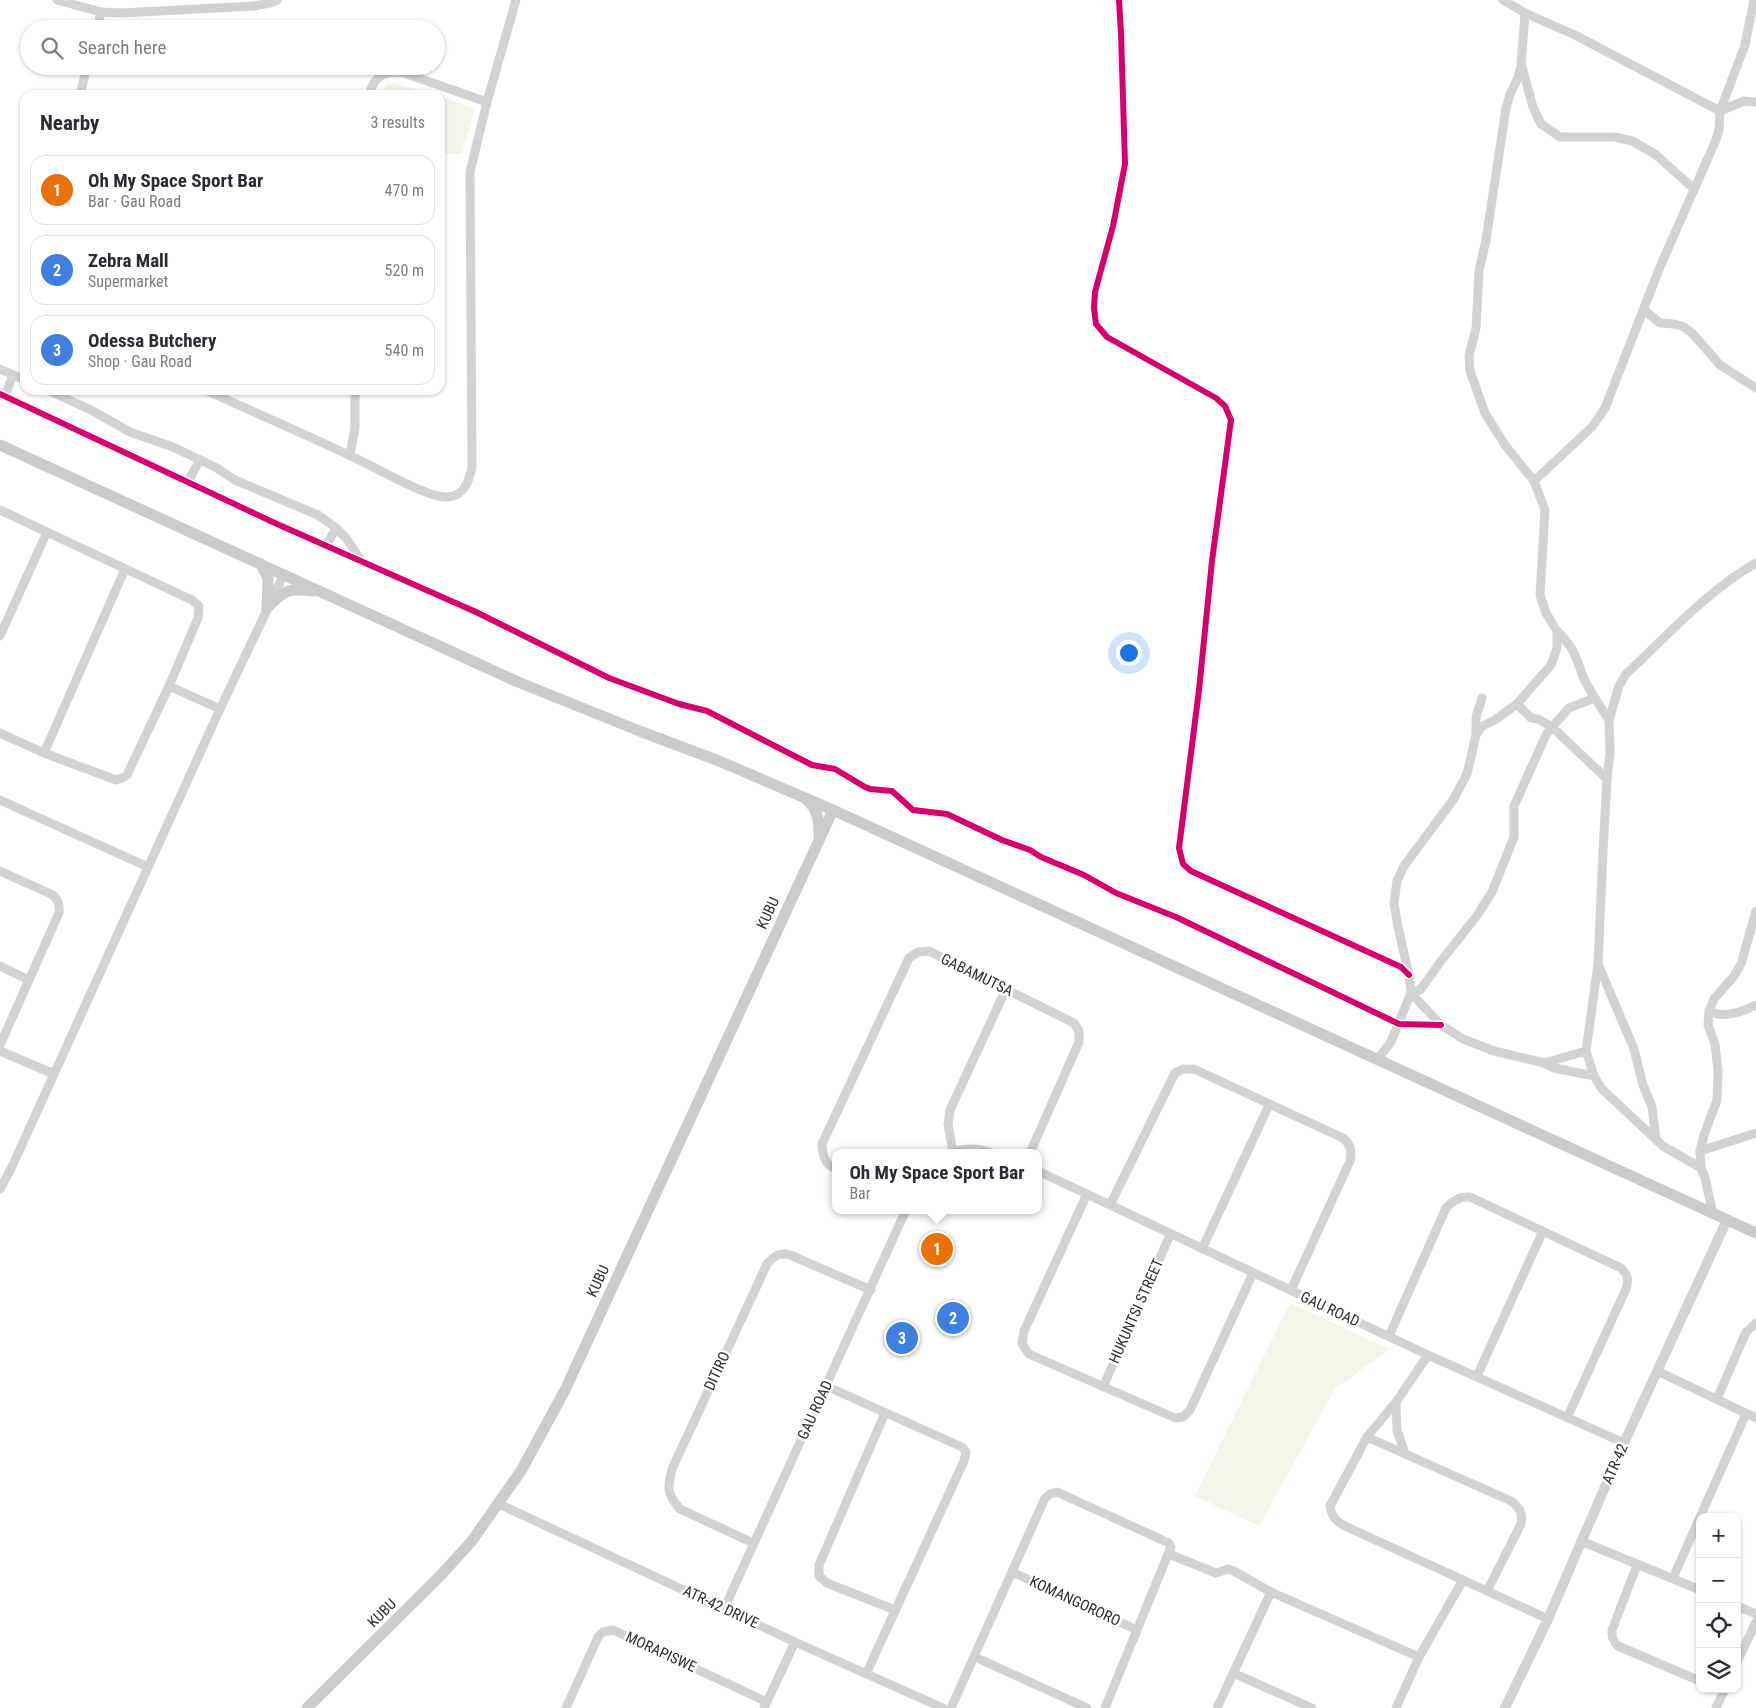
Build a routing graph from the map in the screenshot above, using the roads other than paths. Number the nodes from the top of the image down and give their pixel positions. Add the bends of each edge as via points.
1 (57, 0) edge
2 (277, 0) edge
3 (516, 0) edge
4 (1119, 0) edge
5 (1503, 0) edge
6 (1754, 0) edge
7 (101, 12) junction
8 (1524, 13) junction
9 (99, 20) edge
10 (1521, 65) junction
11 (85, 75) edge
12 (382, 75) edge
13 (412, 75) edge
14 (81, 90) edge
15 (371, 90) edge
16 (487, 102) junction
17 (1756, 102) edge
18 (1720, 111) junction
19 (1694, 189) junction
20 (1644, 310) junction
21 (0, 369) edge
22 (14, 375) junction
23 (20, 378) edge
24 (1756, 388) edge
25 (2, 395) edge
26 (58, 395) edge
27 (216, 395) edge
28 (355, 395) edge
29 (0, 444) edge
30 (350, 455) junction
31 (200, 460) junction
32 (1534, 481) junction
33 (187, 483) junction
34 (0, 510) edge
35 (336, 528) junction
36 (46, 532) junction
37 (326, 546) junction
38 (362, 562) junction
39 (260, 563) junction
40 (1756, 563) edge
41 (125, 569) junction
42 (284, 574) junction
43 (324, 592) junction
44 (267, 608) junction
45 (1557, 631) junction
46 (0, 636) edge
47 (169, 686) junction
48 (1482, 698) dead end
49 (1595, 698) junction
50 (1517, 704) junction
51 (220, 708) junction
52 (1608, 720) junction
53 (1552, 727) junction
54 (0, 733) edge
55 (1476, 735) junction
56 (44, 753) junction
57 (1607, 779) junction
58 (804, 797) junction
59 (0, 800) edge
60 (833, 810) junction
61 (819, 840) junction
62 (148, 868) junction
63 (0, 871) edge
64 (1756, 911) edge
65 (1598, 964) junction
66 (0, 966) edge
67 (1409, 975) junction
68 (29, 980) junction
69 (1006, 989) junction
70 (1411, 993) junction
71 (1756, 1005) edge
72 (1709, 1011) junction
73 (1399, 1024) junction
74 (1441, 1025) junction
75 (0, 1045) edge
76 (0, 1051) edge
77 (1586, 1051) junction
78 (1378, 1060) junction
79 (1544, 1063) junction
80 (54, 1074) junction
81 (1594, 1076) junction
82 (1269, 1105) junction
83 (1756, 1133) edge
84 (1656, 1140) junction
85 (952, 1149) edge
86 (1032, 1149) edge
87 (1700, 1151) junction
88 (832, 1167) edge
89 (1700, 1168) junction
90 (1042, 1173) edge
91 (0, 1188) edge
92 (1087, 1194) junction
93 (1110, 1205) junction
94 (904, 1214) edge
95 (1713, 1214) junction
96 (1727, 1220) junction
97 (1543, 1231) junction
98 (1756, 1233) edge
99 (1170, 1234) junction
100 (1202, 1249) junction
101 (1253, 1272) junction
102 (871, 1290) junction
103 (1291, 1290) junction
104 (1756, 1322) edge
105 (1389, 1336) junction
106 (1428, 1355) junction
107 (1657, 1371) junction
108 (1476, 1376) junction
109 (826, 1386) junction
110 (1102, 1387) junction
111 (1717, 1399) junction
112 (1396, 1402) junction
113 (885, 1413) junction
114 (1746, 1414) junction
115 (1567, 1418) junction
116 (1756, 1418) edge
117 (1367, 1437) junction
118 (1624, 1443) junction
119 (1405, 1454) junction
120 (499, 1504) junction
121 (1702, 1513) edge
122 (1696, 1526) edge
123 (1581, 1541) junction
124 (754, 1544) junction
125 (1169, 1554) junction
126 (1637, 1565) junction
127 (1012, 1572) junction
128 (1673, 1578) junction
129 (1463, 1580) junction
130 (1696, 1588) edge
131 (1487, 1591) junction
132 (1272, 1592) junction
133 (1741, 1608) edge
134 (724, 1609) junction
135 (895, 1610) junction
136 (1756, 1614) edge
137 (1548, 1619) junction
138 (1756, 1622) edge
139 (1137, 1630) junction
140 (795, 1642) junction
141 (1741, 1654) edge
142 (975, 1657) junction
143 (1418, 1657) junction
144 (1233, 1673) junction
145 (866, 1674) junction
146 (1696, 1680) edge
147 (1721, 1693) edge
148 (766, 1705) edge
149 (1507, 1707) edge
150 (307, 1708) edge
151 (566, 1708) edge
152 (943, 1708) edge
153 (951, 1708) edge
154 (1087, 1708) edge
155 (1105, 1708) edge
156 (1217, 1708) edge
157 (1312, 1708) edge
158 (1396, 1708) edge
159 (1716, 1708) edge

1 - 7 street
2 - 7 street via 254,6
3 - 16 street
4 - 67 street via 1125,164 1095,292 1096,324 1107,337 1216,398 1225,406 1232,420 1212,561 1179,848 1183,864 1217,884 1401,967
5 - 8 street
6 - 18 street via 1745,45
7 - 9 street
8 - 10 street
8 - 18 street
10 - 19 street via 1541,124 1560,137 1615,137 1632,141 1655,154
10 - 32 street via 1505,115 1479,271 1470,370 1485,413
11 - 14 street
12 - 15 street via 374,81
13 - 16 street
16 - 30 street via 470,172 472,467 467,484 451,497 432,495
17 - 18 street via 1744,101
18 - 19 street via 1719,130
19 - 20 street
20 - 24 street via 1660,323 1684,327 1720,365
20 - 32 street via 1605,408 1592,428
21 - 22 street
22 - 23 street
22 - 25 street
25 - 33 street
26 - 31 street via 130,432
27 - 30 street
28 - 30 street via 355,427
29 - 39 main road
31 - 33 street
31 - 35 street via 235,480 318,515
32 - 45 street via 1545,510 1540,595
33 - 37 street
34 - 36 street
35 - 37 street
35 - 38 street
36 - 41 street
36 - 46 street
37 - 38 street
38 - 73 street via 476,612 609,678 707,711 812,766 835,769 870,789 892,791 913,810 948,814 1030,850
39 - 42 main road
39 - 44 main road via 268,578
40 - 52 street via 1718,589 1626,674
41 - 47 street via 199,606 198,618
41 - 56 street
42 - 43 main road
42 - 44 street
43 - 44 main road via 289,590
43 - 58 main road via 518,682 719,760
44 - 51 street
45 - 49 street via 1570,644
45 - 50 street via 1557,648 1551,665
47 - 51 street
47 - 56 street via 127,775 122,778 116,780
48 - 55 street via 1476,716
49 - 52 street
49 - 53 street via 1569,708
50 - 53 street via 1531,718
50 - 55 street via 1482,726
51 - 62 street
52 - 57 street via 1610,752
53 - 57 street
53 - 70 street via 1514,806 1514,836 1492,892 1420,990
54 - 56 street
55 - 67 street via 1467,774 1453,800 1404,866 1397,881 1394,902
57 - 65 street
58 - 60 main road
58 - 61 main road via 815,809
59 - 62 street
60 - 61 main road, KUBU
60 - 78 main road
61 - 120 main road, KUBU via 565,1390
62 - 80 street
63 - 68 street via 53,895 59,903 60,912
64 - 72 street via 1741,964 1714,999
65 - 77 street
65 - 84 street via 1634,1049 1652,1107
66 - 68 street
67 - 70 street
68 - 75 street
69 - 85 street via 950,1110 948,1124
69 - 86 street, GABAMUTSA via 1074,1023 1079,1031 1079,1042
69 - 88 street, GABAMUTSA via 929,951 918,952 910,958 822,1144 823,1156
70 - 73 street
70 - 74 street
71 - 72 street via 1722,1015
72 - 87 street via 1708,1025 1718,1071 1717,1100
73 - 74 street
73 - 78 street
74 - 79 street via 1494,1051
76 - 80 street
77 - 79 street
77 - 81 street
78 - 95 main road
79 - 81 street
80 - 91 street
81 - 84 street via 1602,1089
82 - 93 street via 1194,1070 1183,1069 1174,1073
82 - 100 street
82 - 103 street via 1343,1138 1351,1149 1350,1161
83 - 87 street
84 - 89 street
87 - 89 street
89 - 95 street
90 - 92 street, GAU ROAD
92 - 93 street, GAU ROAD
92 - 110 street via 1024,1331 1022,1344 1028,1354
93 - 99 street, GAU ROAD
94 - 102 street, GAU ROAD
95 - 96 main road
96 - 98 main road
96 - 107 street, ATR-42
97 - 105 street via 1470,1197 1463,1196 1451,1203
97 - 108 street
97 - 115 street via 1621,1268 1628,1278 1626,1289
99 - 100 street, GAU ROAD
99 - 110 street, HUKUNTSI STREET
100 - 101 street, GAU ROAD
101 - 103 street, GAU ROAD
101 - 110 street via 1184,1417 1176,1418
102 - 109 street, GAU ROAD
102 - 124 street, DITIRO via 790,1255 777,1255 772,1259 672,1469 668,1491 680,1509
103 - 105 street, GAU ROAD
104 - 111 street via 1746,1332
105 - 106 street, GAU ROAD
106 - 108 street, GAU ROAD
106 - 112 street
107 - 111 street
107 - 118 street, ATR-42
108 - 115 street, GAU ROAD
109 - 113 street
109 - 124 street, GAU ROAD
111 - 114 street
112 - 117 street
112 - 119 street via 1397,1430
113 - 135 street via 818,1570 819,1576 827,1583
113 - 135 street via 962,1447 966,1452
114 - 116 street
114 - 121 street
115 - 118 street, GAU ROAD
117 - 119 street
117 - 129 street via 1330,1506 1332,1514 1347,1527
118 - 123 street, ATR-42
119 - 131 street via 1519,1507 1521,1524
120 - 134 street, ATR-42 DRIVE
120 - 150 main road, KUBU via 459,1556
122 - 128 street
123 - 126 street
123 - 137 street, ATR-42
124 - 134 street, GAU ROAD
125 - 127 street via 1170,1543 1056,1492 1045,1498
125 - 132 street via 1216,1573 1232,1570
125 - 139 street
126 - 128 street
126 - 146 street via 1612,1630 1614,1643
127 - 139 street, KOMANGORORO
127 - 142 street
128 - 130 street
129 - 131 street
129 - 143 street
131 - 137 street
132 - 143 street
132 - 144 street
133 - 136 street
134 - 140 street, ATR-42 DRIVE
135 - 145 street
137 - 149 street, ATR-42
138 - 141 street
139 - 155 street
140 - 145 street, ATR-42 DRIVE
140 - 148 street
142 - 153 street
142 - 154 street
143 - 158 street
144 - 156 street
144 - 157 street
145 - 152 street, ATR-42 DRIVE
147 - 159 street
148 - 151 street, MORAPISWE via 613,1630 598,1637

